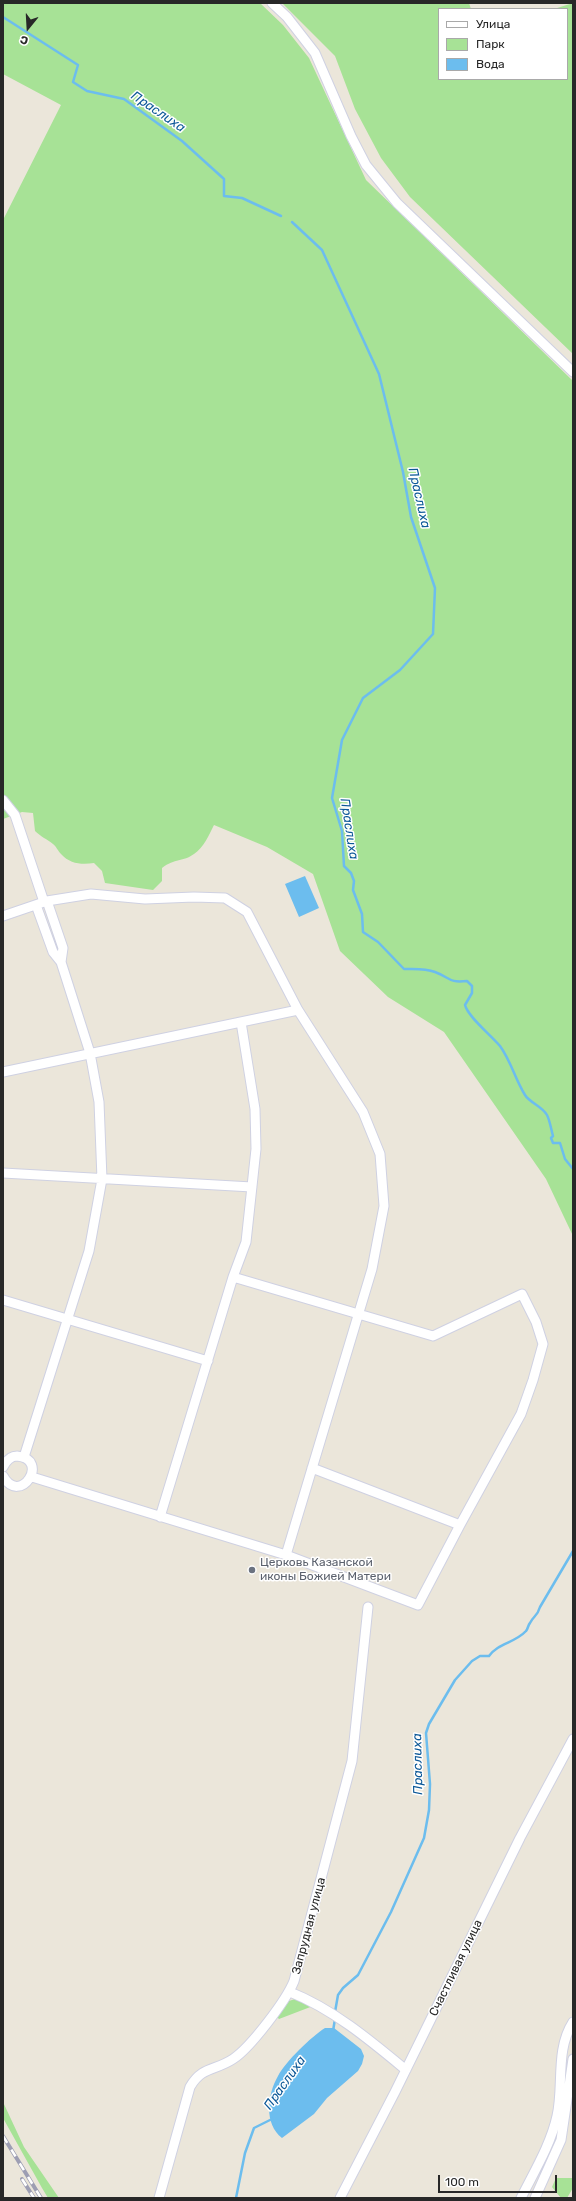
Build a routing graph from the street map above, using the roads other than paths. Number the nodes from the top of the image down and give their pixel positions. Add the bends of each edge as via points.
1 (272, 3) edge
2 (573, 372) edge
3 (3, 800) edge
4 (42, 902) junction
5 (3, 916) edge
6 (298, 1010) junction
7 (241, 1022) junction
8 (90, 1053) junction
9 (3, 1072) edge
10 (3, 1173) edge
11 (102, 1179) junction
12 (252, 1187) junction
13 (233, 1277) junction
14 (3, 1300) edge
15 (357, 1314) junction
16 (67, 1319) junction
17 (208, 1361) junction
18 (24, 1457) junction
19 (3, 1467) edge
20 (312, 1468) junction
21 (3, 1476) edge
22 (32, 1477) junction
23 (160, 1517) junction
24 (460, 1525) junction
25 (286, 1555) junction
26 (368, 1607) dead end
27 (573, 1739) edge
28 (290, 1992) junction
29 (573, 2022) edge
30 (573, 2059) edge
31 (406, 2070) junction
32 (159, 2198) edge
33 (340, 2198) edge
34 (521, 2198) edge
35 (536, 2198) edge

1 - 2 street via 315,53 366,165 398,204
3 - 4 street via 15,815
4 - 5 street
4 - 6 street via 91,894 145,899 225,898 247,912
4 - 8 street via 63,948 61,962
6 - 7 street
6 - 15 street via 363,1112 380,1154 384,1206 372,1269
7 - 8 street
7 - 12 street via 255,1109 256,1149
8 - 9 street
8 - 11 street via 99,1102
10 - 11 street
11 - 12 street
11 - 16 street via 89,1251
12 - 13 street via 246,1242
13 - 15 street
13 - 17 street
14 - 16 street
15 - 20 street
15 - 24 street via 433,1336 522,1294 536,1322 543,1344 521,1414
16 - 17 street
16 - 18 street
17 - 23 street
18 - 19 street via 14,1456 6,1460
18 - 22 street via 33,1469
20 - 24 street
20 - 25 street
21 - 22 street via 9,1484 18,1487 26,1484
22 - 23 street
23 - 25 street
24 - 25 street via 418,1605
26 - 28 street, Запрудная улица via 352,1761
27 - 31 street, Счастливая улица via 520,1838
28 - 31 street via 325,2010 375,2044
28 - 32 street, Запрудная улица via 251,2041 233,2059 196,2076 190,2087
29 - 34 street via 565,2042 557,2116 551,2135
30 - 35 street via 561,2140
31 - 33 street, Счастливая улица

